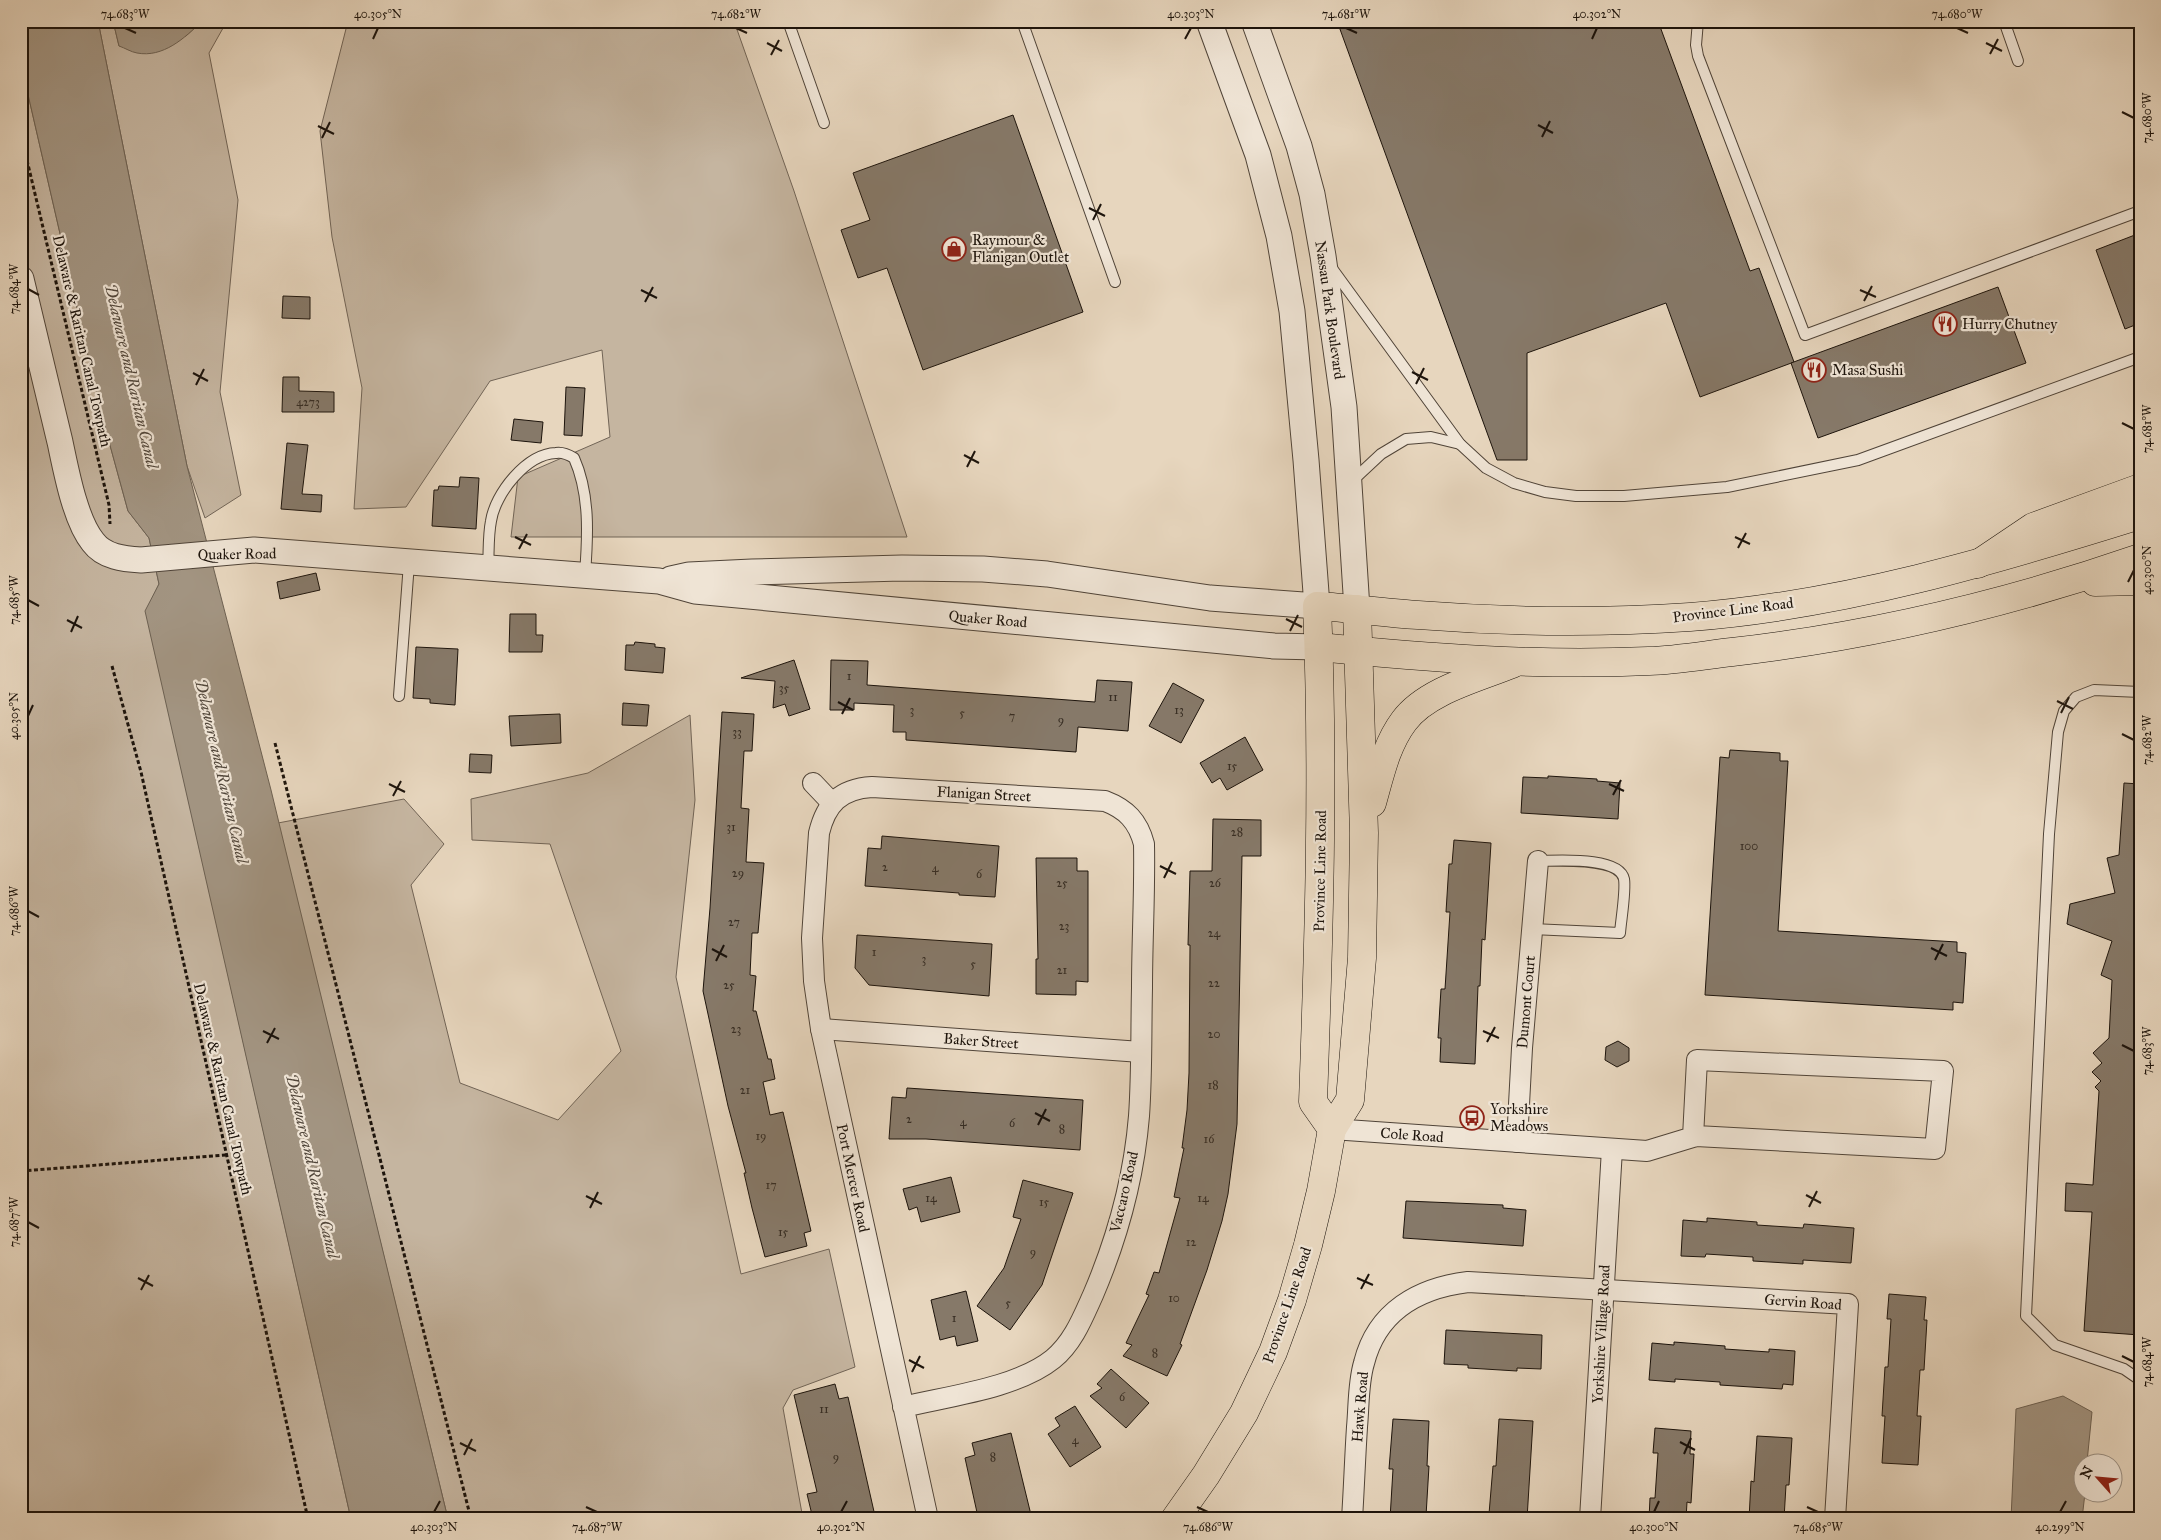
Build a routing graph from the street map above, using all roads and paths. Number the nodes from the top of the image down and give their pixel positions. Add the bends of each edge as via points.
1 (788, 21) edge
2 (1022, 21) edge
3 (1209, 21) edge
4 (1254, 21) edge
5 (1698, 21) edge
6 (2004, 21) edge
7 (2018, 61) dead end
8 (824, 123) dead end
9 (21, 135) edge
10 (2140, 211) edge
11 (1323, 256) junction
12 (21, 279) edge
13 (1114, 282) dead end
14 (2140, 356) edge
15 (1460, 444) junction
16 (1350, 483) junction
17 (2140, 488) edge
18 (2140, 515) edge
19 (106, 554) junction
20 (2140, 558) edge
21 (409, 562) junction
22 (1978, 564) junction
23 (488, 568) junction
24 (585, 575) junction
25 (659, 581) junction
26 (2140, 581) edge
27 (2069, 583) junction
28 (1317, 606) junction
29 (1357, 609) junction
30 (1319, 647) junction
31 (1360, 651) junction
32 (1518, 662) junction
33 (112, 666) dead end
34 (2140, 692) edge
35 (399, 696) dead end
36 (275, 743) dead end
37 (813, 783) dead end
38 (832, 803) junction
39 (1364, 833) junction
40 (1144, 851) joint
41 (1538, 861) joint
42 (1532, 929) junction
43 (821, 1030) junction
44 (1141, 1052) junction
45 (1332, 1129) junction
46 (1693, 1137) junction
47 (1517, 1142) junction
48 (1612, 1149) junction
49 (226, 1155) junction
50 (21, 1171) edge
51 (1603, 1290) junction
52 (2140, 1380) edge
53 (903, 1407) junction
54 (308, 1519) edge
55 (471, 1519) edge
56 (928, 1519) edge
57 (1175, 1519) edge
58 (1352, 1519) edge
59 (1590, 1519) edge
60 (1835, 1519) edge

1 - 8 lane
2 - 13 lane
3 - 28 street via 1258,156 1279,236 1292,311
4 - 11 street, Nassau Park Boulevard via 1299,146
5 - 10 lane via 1698,56 1805,335
6 - 7 lane
9 - 19 path, Delaware & Raritan Canal Towpath via 109,505 110,534
11 - 15 lane
11 - 16 street, Nassau Park Boulevard via 1344,407
12 - 19 street via 69,482 83,524 93,543
14 - 15 lane via 1858,460 1727,487 1624,496 1545,492 1514,484 1486,468
15 - 16 lane via 1431,437 1406,439 1381,454
16 - 29 street, Nassau Park Boulevard
17 - 22 main road via 2033,527
18 - 22 main road, Province Line Road
19 - 21 street, Quaker Road via 141,560 254,550
20 - 27 main road
21 - 23 street, Quaker Road
21 - 35 lane
22 - 29 main road, Province Line Road via 1847,595 1690,617 1530,621
23 - 24 street, Quaker Road
23 - 24 lane via 491,521 498,497 518,473 541,456 556,452 574,458 581,474 588,538
24 - 25 street, Quaker Road
25 - 28 street, Quaker Road via 689,575 752,572 983,569 1047,574 1210,598
25 - 30 street, Quaker Road via 695,591 1274,646
26 - 27 main road
27 - 32 main road via 1900,626 1776,647 1652,661
28 - 29 main road
28 - 30 main road, Province Line Road
29 - 31 main road, Province Line Road
30 - 31 main road
30 - 45 main road, Province Line Road via 1321,889 1313,1102
31 - 32 main road
31 - 39 main road, Province Line Road
32 - 39 main road via 1439,693 1404,720 1384,761
33 - 49 path, Delaware & Raritan Canal Towpath via 141,772
34 - 52 lane via 2094,690 2076,698 2064,711 2058,732 2049,834 2026,1316 2055,1344 2124,1369
36 - 55 path
37 - 38 street
38 - 40 street, Flanigan Street via 845,793 872,787 1105,801 1134,808
38 - 43 street, Port Mercer Road via 823,816 819,833 812,938
39 - 45 main road, Province Line Road via 1362,958 1350,1100
40 - 44 street, Vaccaro Road
41 - 42 street, Dumont Court
41 - 42 lane via 1605,863 1617,869 1624,880 1620,933
42 - 47 street, Dumont Court
43 - 44 street, Baker Street
43 - 53 street, Port Mercer Road
44 - 53 street, Vaccaro Road via 1136,1137 1119,1225 1103,1272 1070,1341 1055,1358 1013,1382
45 - 47 street, Cole Road
45 - 57 main road, Province Line Road via 1308,1245 1273,1352 1244,1413
46 - 46 street, Cole Road via 1697,1060 1943,1071 1934,1149
46 - 48 street, Cole Road via 1647,1151
47 - 48 street, Cole Road
48 - 51 street, Yorkshire Village Road
49 - 50 path
49 - 54 path, Delaware & Raritan Canal Towpath
51 - 58 street, Hawk Road via 1468,1282 1424,1292 1403,1305 1373,1339 1364,1362
51 - 59 street, Yorkshire Village Road
51 - 60 street, Gervin Road via 1848,1304
53 - 56 street, Port Mercer Road

